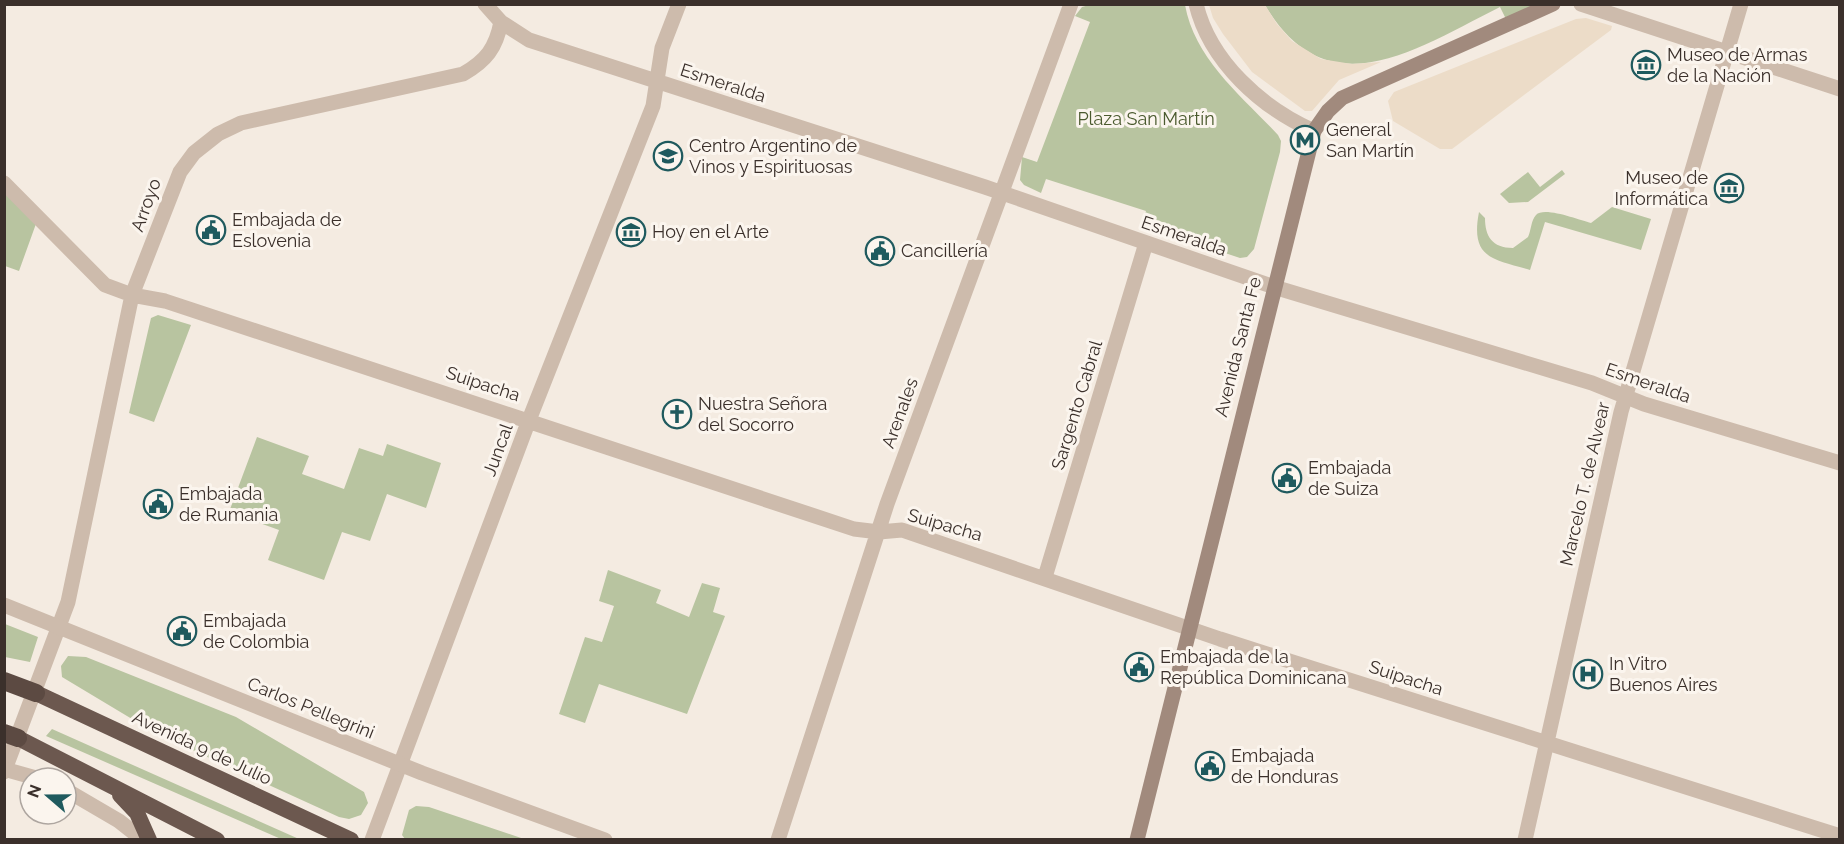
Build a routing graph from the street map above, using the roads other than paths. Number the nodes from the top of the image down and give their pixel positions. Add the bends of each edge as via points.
1 (485, 4) edge
2 (679, 4) edge
3 (1071, 4) edge
4 (1196, 4) edge
5 (1553, 4) edge
6 (1581, 4) edge
7 (1741, 4) edge
8 (501, 22) junction
9 (1726, 52) junction
10 (656, 82) junction
11 (1839, 88) edge
12 (1314, 132) junction
13 (4, 183) edge
14 (1001, 193) junction
15 (1146, 243) junction
16 (1274, 287) junction
17 (132, 295) junction
18 (1626, 396) junction
19 (529, 420) junction
20 (1839, 464) edge
21 (879, 532) junction
22 (1045, 577) junction
23 (4, 605) edge
24 (60, 627) junction
25 (1189, 627) junction
26 (4, 681) edge
27 (36, 693) junction
28 (11, 736) edge
29 (1545, 744) junction
30 (399, 764) junction
31 (5, 770) edge
32 (111, 786) junction
33 (78, 797) edge
34 (1839, 836) edge
35 (143, 840) edge
36 (148, 840) edge
37 (217, 840) edge
38 (351, 840) edge
39 (372, 840) edge
40 (605, 840) edge
41 (778, 840) edge
42 (1137, 840) edge
43 (1525, 840) edge

1 - 8 street
2 - 10 street, Juncal via 662,48
3 - 14 street, Arenales
4 - 12 street via 1208,38 1244,83 1272,109
5 - 12 main road, Avenida Santa Fe via 1342,98
6 - 9 street
7 - 9 street, Marcelo T. de Alvear
8 - 10 street via 529,40
8 - 17 street, Arroyo via 494,48 463,74 241,123 218,134 194,153 173,184
9 - 11 street
9 - 18 street, Marcelo T. de Alvear
10 - 14 street, Esmeralda
10 - 19 street, Juncal via 653,106
12 - 16 main road, Avenida Santa Fe
13 - 17 street, Suipacha via 105,285
14 - 15 street, Esmeralda
14 - 21 street, Arenales
15 - 16 street, Esmeralda
15 - 22 street, Sargento Cabral
16 - 18 street, Esmeralda
16 - 25 main road, Avenida Santa Fe
17 - 19 street, Suipacha via 165,302
17 - 24 street, Arroyo
18 - 20 street, Esmeralda
18 - 29 street, Marcelo T. de Alvear
19 - 21 street, Suipacha via 854,530
19 - 30 street, Juncal
21 - 22 street, Suipacha via 902,530
21 - 41 street, Arenales
22 - 25 street, Suipacha
23 - 24 street, Carlos Pellegrini
24 - 27 street, Arroyo
24 - 30 street, Carlos Pellegrini
25 - 29 street, Suipacha
25 - 42 main road, Avenida Santa Fe
26 - 27 highway
27 - 28 street, Arroyo
27 - 38 highway, Avenida 9 de Julio
28 - 31 street, Arroyo
28 - 32 highway
29 - 34 street, Suipacha
29 - 43 street, Marcelo T. de Alvear
30 - 39 street, Juncal
30 - 40 street, Carlos Pellegrini
32 - 36 highway via 136,813
32 - 37 highway
33 - 35 street

